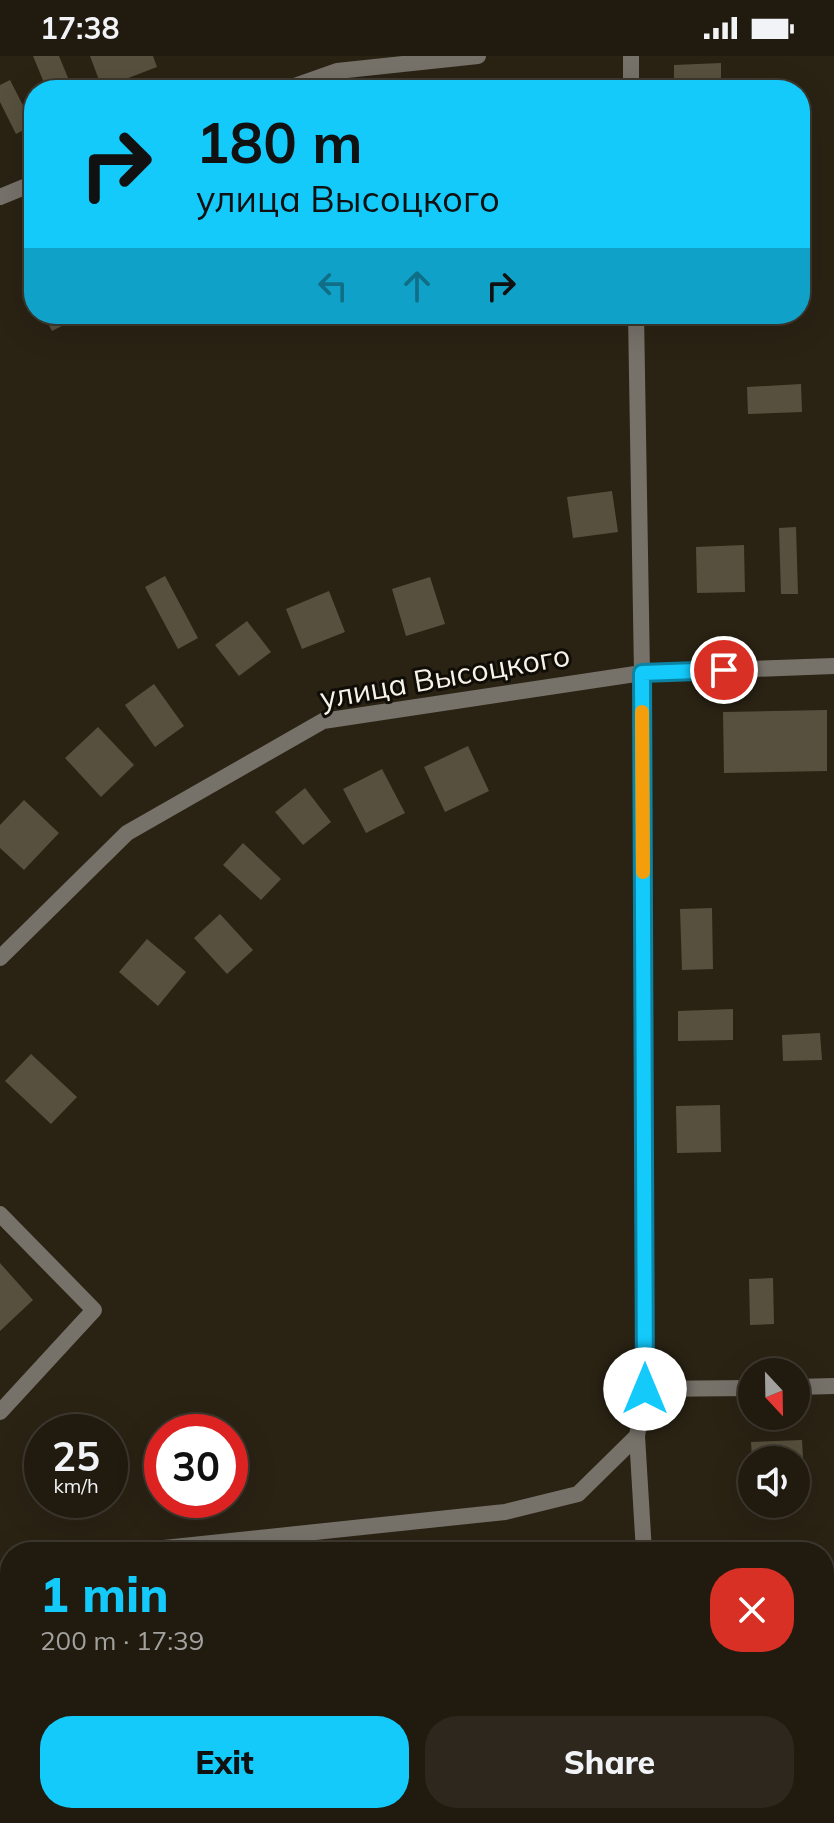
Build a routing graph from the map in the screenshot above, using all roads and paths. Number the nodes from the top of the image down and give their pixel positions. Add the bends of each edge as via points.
1 (478, 56) edge
2 (631, 56) edge
3 (311, 80) edge
4 (631, 80) edge
5 (24, 187) edge
6 (0, 197) edge
7 (636, 324) edge
8 (834, 666) edge
9 (642, 673) junction
10 (0, 958) edge
11 (0, 1214) edge
12 (834, 1386) edge
13 (810, 1387) edge
14 (738, 1388) edge
15 (645, 1389) junction
16 (0, 1412) edge
17 (637, 1436) junction
18 (221, 1542) edge
19 (643, 1542) edge

1 - 3 street via 337,71
2 - 4 street
5 - 6 street
7 - 9 street
8 - 9 street, улица Высоцкого
9 - 10 street, улица Высоцкого via 323,721 127,833
9 - 15 street
11 - 16 street via 94,1310
12 - 13 street
14 - 15 street
15 - 17 street
17 - 18 street via 578,1494 505,1512
17 - 19 street

